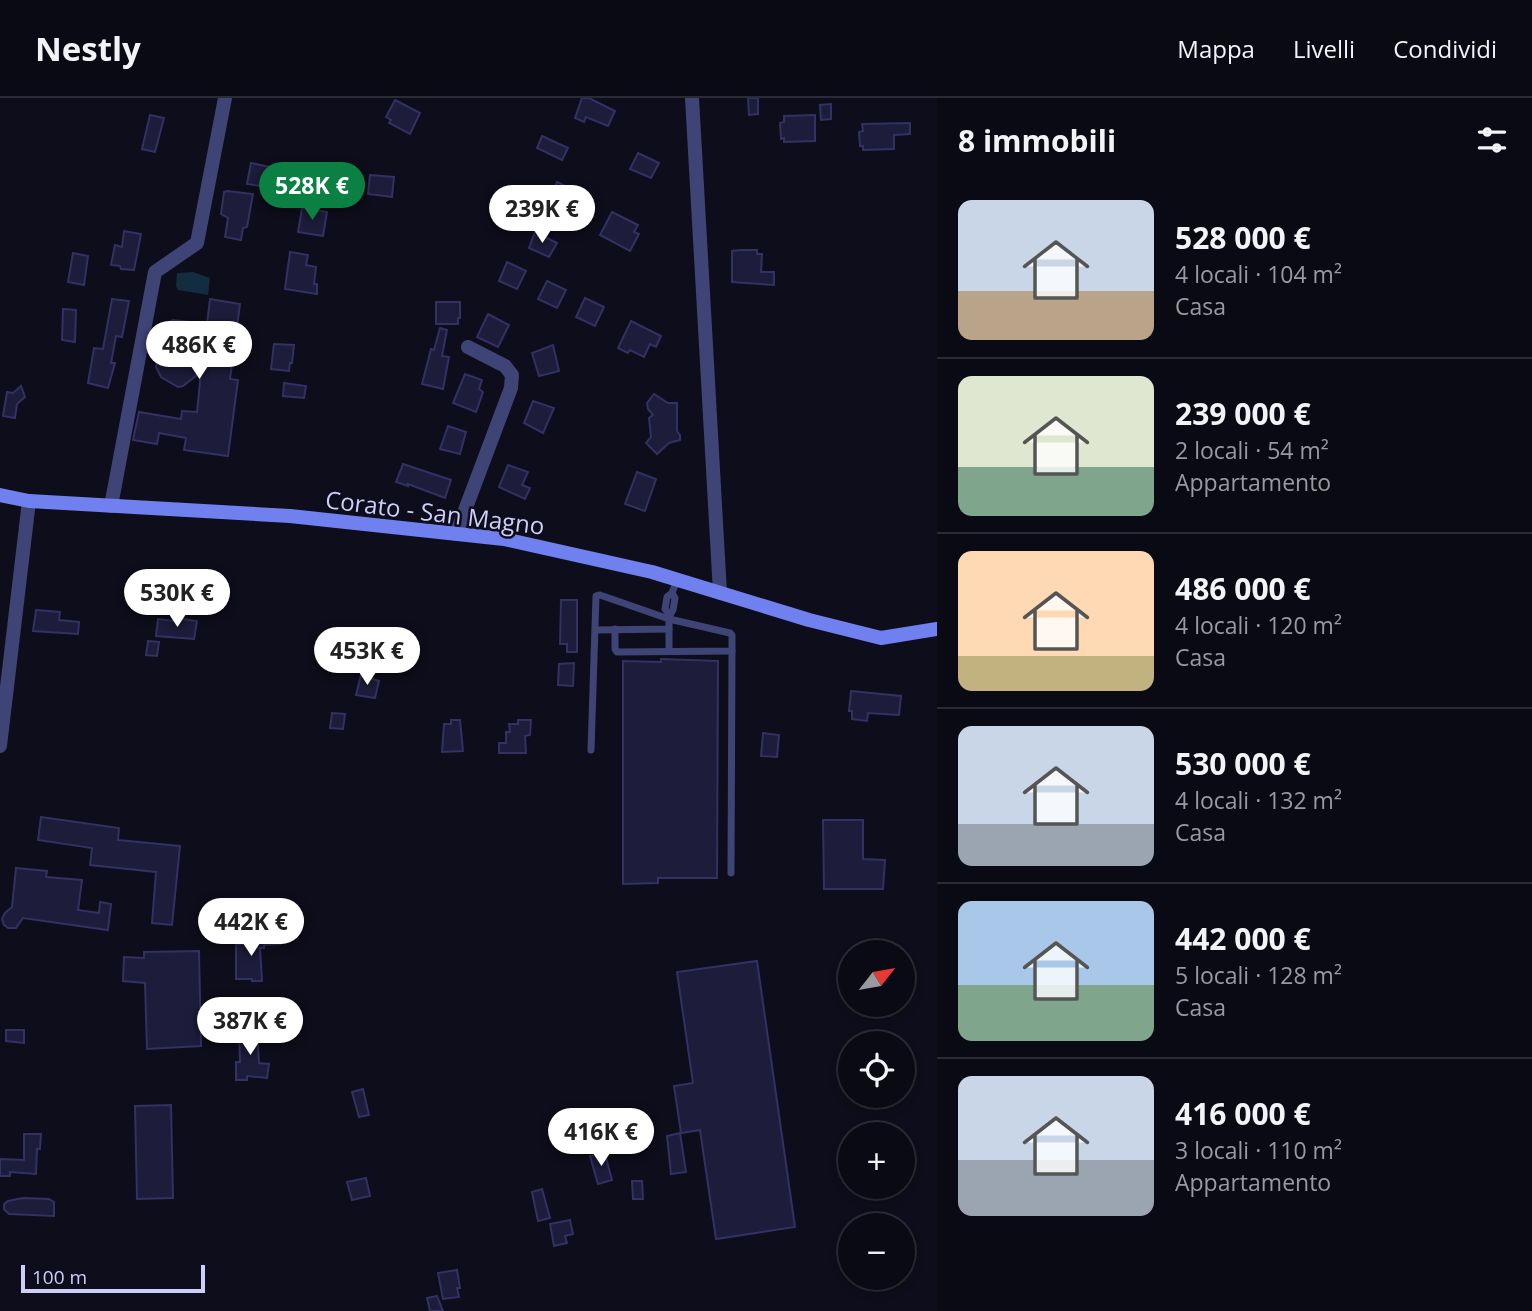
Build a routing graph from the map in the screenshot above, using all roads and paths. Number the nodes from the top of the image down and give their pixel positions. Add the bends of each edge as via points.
1 (225, 98) edge
2 (692, 98) edge
3 (468, 347) dead end
4 (0, 495) edge
5 (29, 501) junction
6 (110, 506) junction
7 (456, 534) junction
8 (674, 586) junction
9 (720, 593) junction
10 (669, 617) junction
11 (595, 629) junction
12 (615, 629) junction
13 (669, 629) junction
14 (937, 629) edge
15 (669, 651) junction
16 (732, 651) junction
17 (0, 746) edge
18 (592, 750) dead end
19 (732, 873) dead end

1 - 6 street via 197,243 155,272
2 - 9 street
3 - 7 street via 505,366 512,375
4 - 5 main road, Corato - San Magno
5 - 6 main road, Corato - San Magno
5 - 17 street
6 - 7 main road, Corato - San Magno via 290,516
7 - 8 main road, Corato - San Magno via 504,539
8 - 9 main road, Corato - San Magno
8 - 10 lane via 674,610
9 - 14 main road, Corato - San Magno via 881,638
10 - 11 lane via 600,595 596,596
10 - 13 lane
10 - 16 lane via 730,633
11 - 12 lane
11 - 18 lane
12 - 13 lane
12 - 15 lane via 617,652
13 - 15 lane
15 - 16 lane
16 - 19 lane

